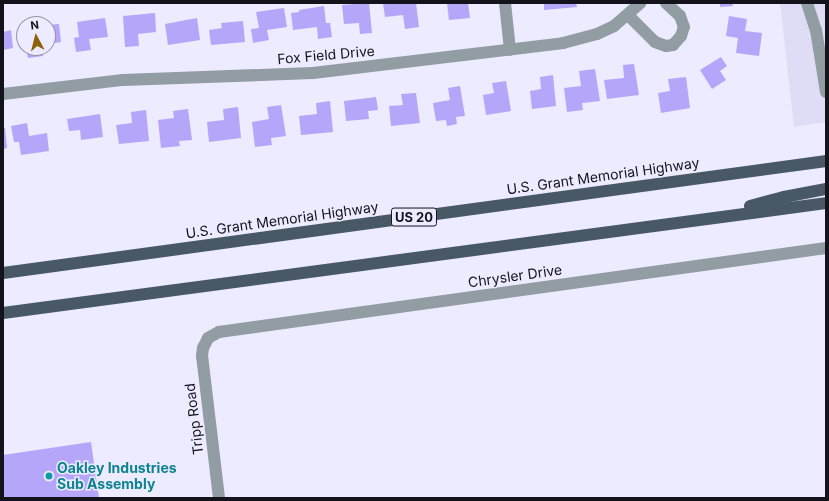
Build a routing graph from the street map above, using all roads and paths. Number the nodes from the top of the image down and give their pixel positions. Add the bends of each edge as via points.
1 (505, 3) edge
2 (640, 3) edge
3 (666, 3) edge
4 (807, 3) edge
5 (628, 15) junction
6 (510, 50) junction
7 (826, 92) edge
8 (3, 94) edge
9 (826, 161) edge
10 (826, 189) edge
11 (826, 203) edge
12 (710, 217) junction
13 (826, 248) edge
14 (3, 273) edge
15 (3, 314) edge
16 (208, 338) joint
17 (219, 498) edge

1 - 6 street
2 - 5 street, Fox Field Drive
3 - 5 street via 680,16 684,27 681,36 673,45 666,46 655,42
4 - 7 street via 816,30
5 - 6 street, Fox Field Drive via 603,32 578,40
6 - 8 street, Fox Field Drive via 313,73 123,80
9 - 14 main road, U.S. Grant Memorial Highway / US 20
10 - 12 main road via 784,197
11 - 12 main road
12 - 15 main road
13 - 16 street, Chrysler Drive via 251,327 220,332
16 - 17 street, Tripp Road via 203,348 203,368

